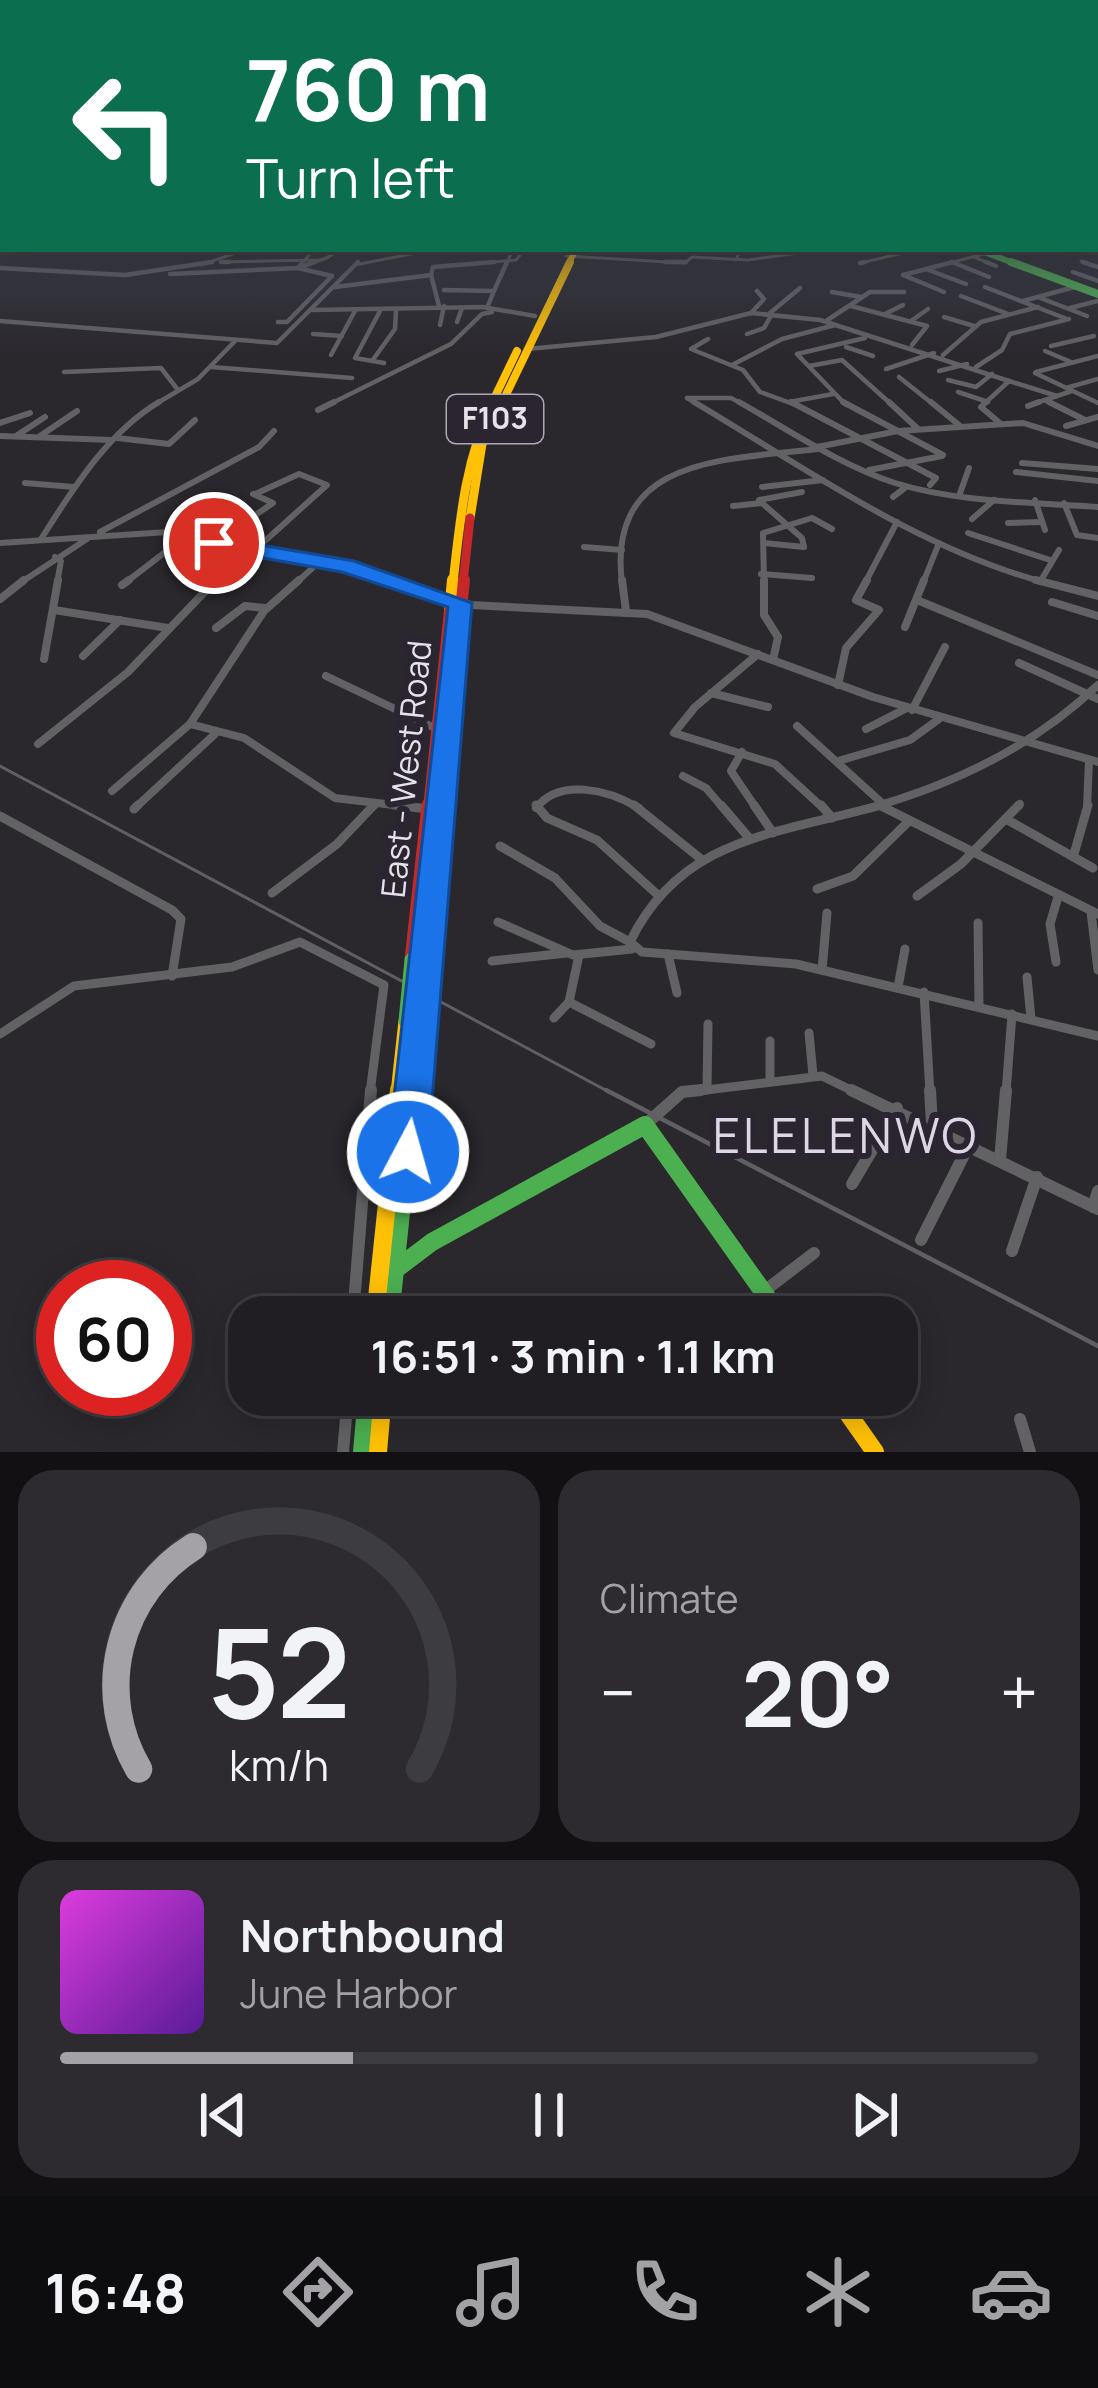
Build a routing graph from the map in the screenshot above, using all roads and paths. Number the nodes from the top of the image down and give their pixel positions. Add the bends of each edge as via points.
1 (235, 252) edge
2 (236, 252) edge
3 (311, 252) edge
4 (338, 252) edge
5 (415, 252) edge
6 (511, 252) edge
7 (523, 252) edge
8 (571, 252) edge
9 (700, 252) edge
10 (740, 252) edge
11 (785, 252) edge
12 (907, 252) edge
13 (979, 252) edge
14 (702, 258) junction
15 (736, 260) junction
16 (506, 261) junction
17 (1082, 261) dead end
18 (951, 262) junction
19 (209, 263) junction
20 (860, 263) dead end
21 (300, 264) junction
22 (997, 266) dead end
23 (0, 267) edge
24 (1098, 267) edge
25 (925, 269) junction
26 (144, 273) junction
27 (370, 273) dead end
28 (431, 275) junction
29 (989, 277) dead end
30 (1076, 279) junction
31 (1098, 281) edge
32 (375, 282) junction
33 (966, 284) dead end
34 (333, 286) junction
35 (985, 286) dead end
36 (800, 288) dead end
37 (444, 290) dead end
38 (494, 291) junction
39 (757, 291) dead end
40 (832, 292) dead end
41 (904, 292) dead end
42 (944, 292) dead end
43 (961, 296) dead end
44 (1038, 297) junction
45 (863, 298) junction
46 (1023, 301) junction
47 (1097, 301) edge
48 (903, 304) dead end
49 (442, 306) junction
50 (851, 306) junction
51 (992, 307) junction
52 (1038, 307) junction
53 (462, 308) junction
54 (928, 309) dead end
55 (1067, 309) junction
56 (311, 310) junction
57 (356, 310) junction
58 (490, 310) junction
59 (380, 311) junction
60 (396, 311) junction
61 (751, 313) junction
62 (973, 313) dead end
63 (770, 314) junction
64 (884, 314) junction
65 (1009, 314) junction
66 (535, 316) junction
67 (944, 317) dead end
68 (0, 321) edge
69 (826, 321) junction
70 (910, 321) junction
71 (984, 321) junction
72 (278, 322) dead end
73 (457, 322) dead end
74 (440, 325) dead end
75 (835, 325) junction
76 (975, 326) junction
77 (682, 331) junction
78 (1083, 331) dead end
79 (1014, 333) junction
80 (313, 334) dead end
81 (747, 334) dead end
82 (342, 336) junction
83 (1096, 336) edge
84 (866, 337) junction
85 (236, 340) junction
86 (281, 342) junction
87 (843, 346) junction
88 (911, 346) junction
89 (526, 349) junction
90 (284, 350) dead end
91 (935, 353) junction
92 (332, 355) dead end
93 (873, 356) dead end
94 (944, 356) junction
95 (1098, 356) edge
96 (373, 361) junction
97 (1072, 362) junction
98 (384, 363) dead end
99 (730, 365) junction
100 (972, 365) junction
101 (807, 366) junction
102 (209, 367) junction
103 (886, 369) dead end
104 (939, 371) dead end
105 (64, 372) dead end
106 (992, 374) junction
107 (899, 377) dead end
108 (352, 378) dead end
109 (1098, 379) edge
110 (948, 380) dead end
111 (1009, 381) junction
112 (178, 390) junction
113 (1070, 390) junction
114 (958, 392) dead end
115 (834, 394) junction
116 (1057, 396) junction
117 (1043, 400) junction
118 (787, 403) junction
119 (990, 403) junction
120 (1098, 403) edge
121 (1028, 406) dead end
122 (318, 410) dead end
123 (77, 411) dead end
124 (30, 412) dead end
125 (1098, 416) edge
126 (45, 417) dead end
127 (196, 420) dead end
128 (1085, 420) junction
129 (0, 423) edge
130 (1000, 424) junction
131 (960, 426) junction
132 (1066, 426) dead end
133 (918, 429) junction
134 (274, 431) dead end
135 (898, 431) junction
136 (0, 436) edge
137 (15, 436) junction
138 (38, 437) junction
139 (998, 437) dead end
140 (114, 439) junction
141 (856, 439) junction
142 (1098, 446) edge
143 (819, 448) junction
144 (778, 454) junction
145 (1022, 463) dead end
146 (904, 464) junction
147 (969, 468) dead end
148 (1098, 470) edge
149 (864, 471) junction
150 (1016, 472) dead end
151 (935, 479) dead end
152 (824, 480) junction
153 (1098, 481) edge
154 (25, 483) dead end
155 (908, 486) junction
156 (74, 487) junction
157 (762, 488) dead end
158 (802, 492) dead end
159 (892, 496) dead end
160 (959, 496) junction
161 (1034, 498) junction
162 (995, 500) junction
163 (758, 501) junction
164 (1063, 502) junction
165 (733, 506) dead end
166 (1098, 507) edge
167 (972, 519) dead end
168 (897, 522) junction
169 (1008, 523) dead end
170 (787, 527) junction
171 (832, 529) dead end
172 (968, 533) dead end
173 (93, 536) junction
174 (186, 536) junction
175 (1098, 538) edge
176 (40, 540) junction
177 (214, 543) junction
178 (764, 543) junction
179 (939, 543) junction
180 (0, 544) edge
181 (584, 547) dead end
182 (251, 550) junction
183 (622, 550) junction
184 (1059, 550) dead end
185 (54, 557) junction
186 (1050, 560) junction
187 (319, 562) junction
188 (760, 574) junction
189 (812, 578) dead end
190 (1040, 582) junction
191 (122, 585) dead end
192 (1098, 596) edge
193 (0, 599) edge
194 (917, 601) junction
195 (456, 602) junction
196 (1052, 602) dead end
197 (267, 608) junction
198 (54, 610) junction
199 (626, 611) junction
200 (1098, 616) edge
201 (121, 619) junction
202 (905, 627) dead end
203 (168, 628) junction
204 (216, 628) dead end
205 (945, 647) dead end
206 (758, 654) junction
207 (83, 656) dead end
208 (44, 659) dead end
209 (773, 660) junction
210 (1019, 663) dead end
211 (1098, 675) edge
212 (326, 676) dead end
213 (838, 685) junction
214 (1098, 685) edge
215 (711, 693) junction
216 (1093, 697) edge
217 (767, 707) dead end
218 (909, 709) junction
219 (940, 718) junction
220 (190, 724) junction
221 (797, 726) dead end
222 (866, 729) dead end
223 (439, 730) junction
224 (215, 734) junction
225 (38, 744) dead end
226 (1027, 745) junction
227 (742, 752) junction
228 (838, 761) junction
229 (1094, 761) edge
230 (682, 776) dead end
231 (112, 791) dead end
232 (375, 804) junction
233 (1020, 804) dead end
234 (881, 805) junction
235 (134, 808) dead end
236 (430, 809) junction
237 (0, 816) edge
238 (832, 818) junction
239 (1006, 819) junction
240 (909, 821) junction
241 (773, 833) junction
242 (750, 839) junction
243 (500, 846) dead end
244 (972, 853) junction
245 (1074, 854) junction
246 (701, 859) junction
247 (1093, 868) dead end
248 (817, 889) dead end
249 (272, 893) dead end
250 (658, 895) junction
251 (917, 896) dead end
252 (1058, 897) junction
253 (827, 913) dead end
254 (1095, 913) edge
255 (497, 922) dead end
256 (978, 923) dead end
257 (632, 945) junction
258 (905, 949) dead end
259 (668, 953) junction
260 (573, 954) junction
261 (492, 961) dead end
262 (1056, 962) dead end
263 (419, 963) junction
264 (822, 970) junction
265 (1098, 970) edge
266 (172, 976) junction
267 (1027, 977) dead end
268 (898, 987) junction
269 (924, 992) junction
270 (677, 993) dead end
271 (569, 1002) junction
272 (979, 1006) junction
273 (1012, 1014) junction
274 (554, 1018) dead end
275 (1031, 1019) junction
276 (708, 1024) dead end
277 (808, 1033) dead end
278 (0, 1034) edge
279 (1098, 1036) edge
280 (770, 1041) dead end
281 (651, 1044) dead end
282 (813, 1075) junction
283 (770, 1081) junction
284 (707, 1090) junction
285 (897, 1108) junction
286 (932, 1124) junction
287 (645, 1125) junction
288 (970, 1143) junction
289 (1000, 1160) junction
290 (1036, 1178) junction
291 (852, 1184) dead end
292 (1098, 1191) edge
293 (1096, 1208) edge
294 (399, 1236) junction
295 (921, 1240) dead end
296 (432, 1242) junction
297 (1012, 1251) dead end
298 (814, 1253) dead end
299 (395, 1270) junction
300 (763, 1292) junction
301 (354, 1296) edge
302 (377, 1296) edge
303 (392, 1296) edge
304 (766, 1296) edge
305 (346, 1416) edge
306 (366, 1416) edge
307 (381, 1416) edge
308 (850, 1416) edge
309 (1020, 1419) dead end
310 (362, 1448) edge
311 (344, 1449) edge
312 (378, 1452) edge
313 (875, 1452) edge
314 (1030, 1452) edge

1 - 23 street via 143,272
2 - 19 street
3 - 21 street
4 - 21 street
5 - 34 street via 360,260
6 - 16 street
7 - 16 street
8 - 14 street
8 - 66 main road, East - West Road / F103
8 - 89 main road, East - West Road / F103
9 - 14 street
10 - 15 street
11 - 15 street
12 - 20 street
13 - 18 street
13 - 22 street
13 - 30 main road
13 - 47 main road
14 - 15 street
16 - 28 street via 446,263
16 - 38 street
17 - 24 street
18 - 25 street
18 - 29 street
19 - 21 street
19 - 26 street
21 - 26 street
21 - 72 street via 332,276
23 - 26 street
25 - 33 street
25 - 42 street via 903,274
27 - 32 street
28 - 32 street
28 - 49 street
30 - 31 street
30 - 44 street
30 - 47 main road
32 - 34 street
34 - 56 street
35 - 46 street
36 - 63 street
37 - 38 street
38 - 58 street
39 - 61 street via 764,299
40 - 45 street
41 - 45 street
43 - 51 street
44 - 46 street
44 - 55 street
45 - 50 street
46 - 52 street
47 - 55 street
47 - 55 street via 1086,315
48 - 64 street
49 - 53 street
49 - 60 street
49 - 74 street
50 - 64 street
50 - 69 street
51 - 62 street
51 - 65 street
52 - 65 street
52 - 79 street via 1069,319
53 - 58 street
53 - 73 street
54 - 70 street
56 - 57 street
56 - 86 street
57 - 59 street
57 - 82 street
58 - 66 street
58 - 122 street via 451,344
59 - 60 street
59 - 96 street via 355,358
60 - 96 street via 395,329
61 - 63 street
61 - 77 street
63 - 69 street
63 - 81 street via 764,328
64 - 70 street
65 - 71 street
66 - 195 main road, East - West Road / F103 via 471,453
67 - 76 street
68 - 85 street
69 - 75 street
70 - 88 street via 927,326
71 - 76 street
71 - 79 street
75 - 84 street
75 - 99 street
76 - 94 street
77 - 89 street
77 - 99 street via 708,339 692,350
78 - 83 street
79 - 100 street via 1001,351
80 - 82 street
82 - 92 street
83 - 97 street via 1048,349
84 - 87 street
84 - 88 street
85 - 86 street
85 - 102 street
86 - 90 street
87 - 93 street
87 - 101 street via 796,353
88 - 91 street
89 - 195 main road, East - West Road / F103 via 480,452
91 - 94 street
91 - 103 street
94 - 100 street
95 - 97 street
96 - 98 street
97 - 113 street via 1035,373
99 - 118 street
100 - 104 street
100 - 106 street
101 - 115 street
101 - 133 street via 842,360
102 - 108 street
102 - 112 street
105 - 112 street via 161,368
106 - 110 street via 976,387
106 - 111 street
107 - 131 street
109 - 113 street
111 - 116 street
111 - 119 street
112 - 140 street via 147,405
113 - 116 street
113 - 120 street
114 - 119 street
115 - 118 street
115 - 135 street
116 - 117 street
117 - 121 street
117 - 128 street
118 - 141 street
119 - 130 street via 982,408
123 - 138 street
124 - 129 street
125 - 128 street
126 - 137 street
127 - 140 street via 169,445
128 - 132 street
130 - 131 street
130 - 139 street
130 - 142 street via 1028,423
131 - 133 street
133 - 135 street
134 - 173 street via 259,447
135 - 141 street
135 - 146 street via 944,455
136 - 137 street
137 - 138 street
138 - 140 street
140 - 156 street
141 - 143 street
141 - 146 street
143 - 144 street
143 - 144 street via 731,398 687,398
143 - 149 street
144 - 152 street
144 - 183 street via 674,470 626,515
145 - 148 street
146 - 149 street
146 - 151 street
147 - 160 street
149 - 155 street
150 - 153 street
152 - 157 street
152 - 168 street
154 - 156 street
155 - 159 street
155 - 160 street
156 - 176 street
158 - 163 street
160 - 162 street
161 - 162 street
161 - 164 street
161 - 169 street via 1043,526
162 - 167 street
163 - 165 street
163 - 170 street
164 - 166 street
164 - 175 street via 1076,534
168 - 179 street
168 - 213 street via 856,599 879,610 845,650
170 - 171 street via 812,518
170 - 178 street via 765,531
170 - 178 street via 805,546
172 - 186 street
173 - 174 street
173 - 176 street
173 - 185 street
174 - 177 street
174 - 191 street
176 - 180 street
177 - 182 street
177 - 182 street via 273,503 253,493 299,474 327,485
178 - 188 street
179 - 190 street via 979,565
179 - 194 street
181 - 183 street
182 - 187 street
182 - 203 street
183 - 199 street
184 - 186 street
185 - 193 street
185 - 198 street via 61,561
186 - 190 street
187 - 195 street
187 - 197 street
188 - 189 street
188 - 209 street via 764,615 778,640
190 - 192 street
194 - 202 street
194 - 211 street
195 - 199 street
195 - 223 main road, East - West Road / F103
195 - 263 main road, East - West Road / F103
196 - 200 street
197 - 204 street via 245,606
197 - 220 street
198 - 201 street
198 - 208 street
199 - 206 street
201 - 203 street
201 - 207 street
203 - 225 street via 128,672
205 - 218 street
206 - 209 street
206 - 215 street
209 - 213 street
210 - 216 street
212 - 223 street
213 - 218 street
214 - 216 street
215 - 217 street
215 - 227 street via 674,733
216 - 226 street
218 - 219 street
218 - 222 street
219 - 226 street
219 - 228 street via 910,740
220 - 224 street
220 - 231 street
221 - 228 street
223 - 236 main road, East - West Road / F103
224 - 232 street via 244,738 335,798
224 - 235 street
226 - 229 street
226 - 234 street
227 - 238 street via 783,766
227 - 241 street via 731,771
228 - 234 street
229 - 245 street
230 - 242 street via 706,788
232 - 236 street
232 - 249 street
233 - 239 street
234 - 238 street
234 - 240 street
236 - 263 main road, East - West Road / F103
237 - 266 street via 172,910 181,919
238 - 241 street
239 - 244 street
239 - 245 street
240 - 244 street
240 - 248 street via 853,876
241 - 242 street
242 - 246 street
243 - 257 street via 555,878 600,926
244 - 251 street
244 - 252 street
245 - 247 street
246 - 250 street
246 - 250 street via 641,805 617,795 582,787 537,803 547,818 597,840
250 - 257 street
252 - 254 street
252 - 262 street via 1051,924
253 - 264 street
254 - 265 street
255 - 260 street
256 - 272 street
257 - 259 street
257 - 260 street
258 - 268 street
259 - 264 street
259 - 270 street
260 - 261 street
260 - 271 street
263 - 294 main road, East - West Road / F103, bridge via 421,1025
263 - 302 main road, East - West Road / F103, bridge
264 - 268 street
266 - 278 street via 74,986
266 - 301 street via 232,967 300,942 384,985
267 - 275 street
268 - 269 street
269 - 272 street
269 - 286 street
271 - 274 street
271 - 281 street
272 - 273 street
273 - 275 street
273 - 289 street
275 - 279 street
276 - 284 street
277 - 282 street
280 - 283 street
282 - 283 street
282 - 285 street
283 - 284 street
284 - 287 street via 675,1095
285 - 286 street
285 - 291 street
286 - 288 street
287 - 296 main road
287 - 300 main road
288 - 289 street
288 - 295 street
289 - 290 street
290 - 293 street
290 - 297 street
292 - 293 street
294 - 296 main road
294 - 299 main road, East - West Road / F103
296 - 299 main road
298 - 300 street
299 - 303 main road, East - West Road / F103
300 - 304 main road
305 - 311 street
306 - 310 main road
307 - 312 main road
308 - 313 main road
309 - 314 street
310 - 311 street

